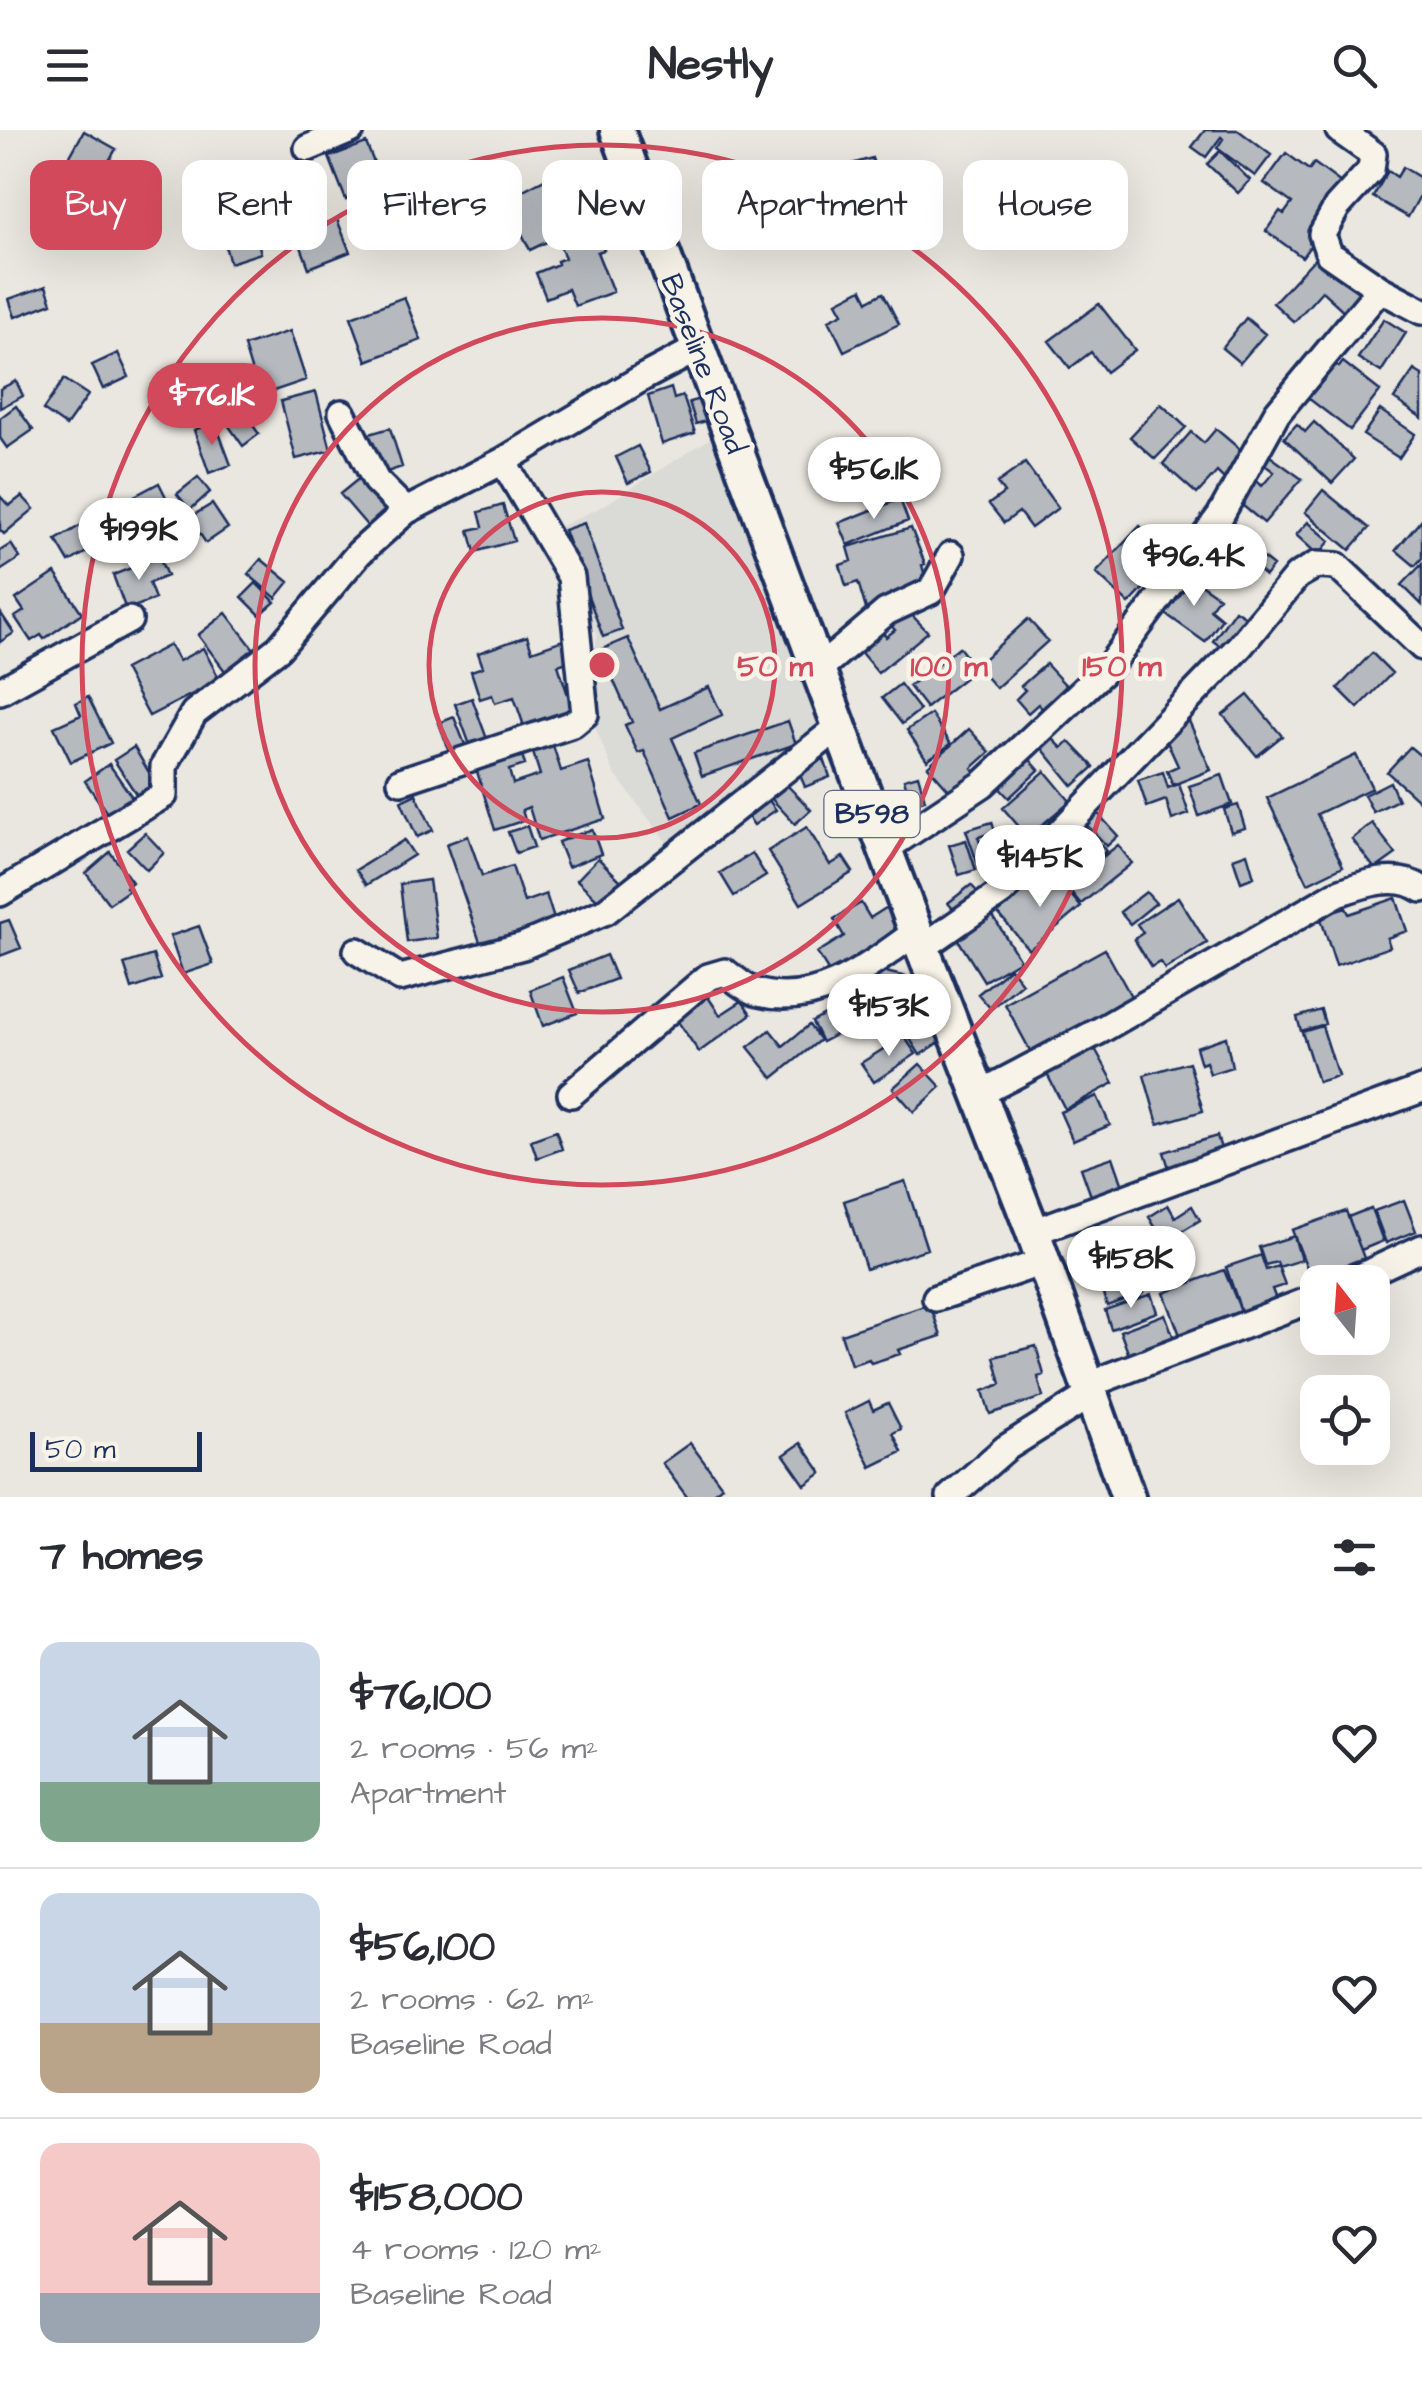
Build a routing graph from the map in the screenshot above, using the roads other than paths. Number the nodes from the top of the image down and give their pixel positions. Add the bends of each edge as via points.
1 (351, 130) edge
2 (617, 130) edge
3 (1340, 130) edge
4 (308, 148) dead end
5 (1380, 289) junction
6 (1422, 312) edge
7 (696, 349) junction
8 (342, 413) dead end
9 (503, 460) junction
10 (406, 511) junction
11 (951, 555) dead end
12 (129, 620) dead end
13 (1422, 647) edge
14 (819, 669) junction
15 (0, 691) edge
16 (840, 726) junction
17 (401, 782) dead end
18 (885, 849) junction
19 (1422, 888) edge
20 (0, 893) edge
21 (919, 940) junction
22 (357, 951) dead end
23 (1422, 1089) edge
24 (571, 1094) dead end
25 (979, 1094) junction
26 (1038, 1247) junction
27 (1422, 1248) edge
28 (1386, 1265) edge
29 (936, 1298) dead end
30 (1300, 1304) edge
31 (1089, 1390) junction
32 (950, 1497) edge
33 (1128, 1497) edge

1 - 4 street
2 - 7 main road, Baseline Road / B598
3 - 5 street via 1373,154 1372,170 1336,207 1322,234 1330,254
5 - 6 street
5 - 18 street via 1277,413 1220,516 1110,664 982,784
7 - 9 street
7 - 14 main road, Baseline Road / B598
8 - 10 street via 376,481
9 - 10 street
9 - 17 street via 571,577 584,714 574,724
10 - 20 street via 359,553 279,648 194,713 164,766 164,795
11 - 14 street via 931,591 886,612
12 - 15 street
13 - 21 street via 1338,566 1316,565 1297,576 1240,646 1002,892
14 - 16 main road, Baseline Road / B598
16 - 18 main road, Baseline Road / B598
16 - 22 street via 606,911 523,946 400,978
18 - 21 main road, Baseline Road / B598
19 - 25 street via 1374,880 1338,893
21 - 24 street via 850,980 797,995 756,993 726,972 708,976
21 - 25 main road, Baseline Road / B598
23 - 26 street
25 - 26 main road, Baseline Road / B598
26 - 29 street
26 - 31 main road, Baseline Road / B598
27 - 28 street
30 - 31 street
31 - 32 street
31 - 33 main road, Baseline Road / B598

